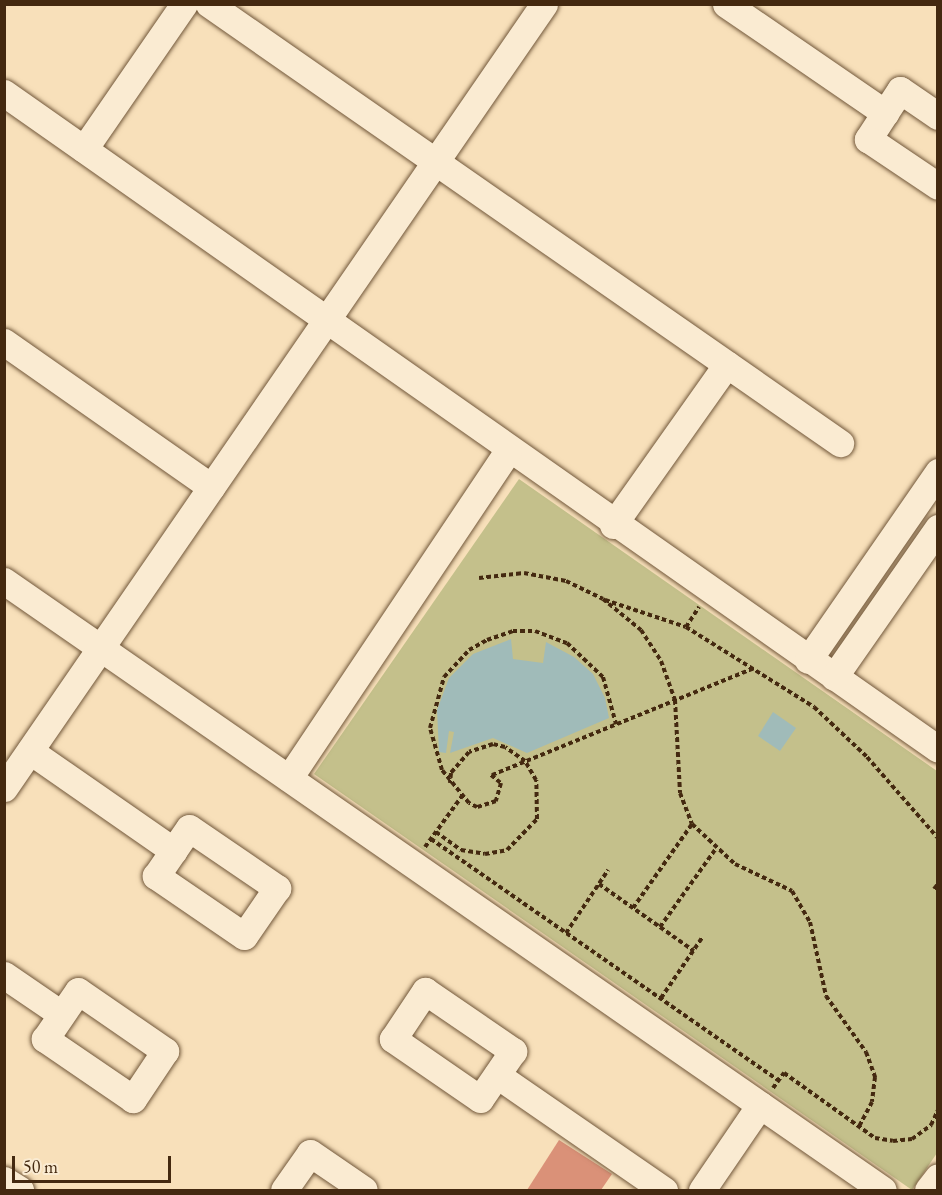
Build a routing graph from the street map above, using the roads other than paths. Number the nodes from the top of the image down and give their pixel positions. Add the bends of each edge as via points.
1 (184, 4) edge
2 (208, 4) edge
3 (544, 4) edge
4 (726, 4) edge
5 (4, 93) edge
6 (885, 113) junction
7 (938, 116) edge
8 (84, 149) junction
9 (436, 160) junction
10 (938, 186) edge
11 (326, 323) junction
12 (4, 342) edge
13 (727, 364) junction
14 (840, 443) dead end
15 (508, 451) junction
16 (938, 472) edge
17 (211, 487) junction
18 (613, 525) junction
19 (938, 528) edge
20 (4, 581) edge
21 (101, 648) junction
22 (808, 660) junction
23 (834, 677) junction
24 (938, 749) edge
25 (30, 751) junction
26 (289, 778) junction
27 (4, 788) edge
28 (174, 851) dead end
29 (4, 975) edge
30 (62, 1014) dead end
31 (497, 1075) dead end
32 (760, 1105) junction
33 (938, 1177) edge
34 (4, 1180) edge
35 (20, 1191) edge
36 (284, 1191) edge
37 (364, 1191) edge
38 (664, 1191) edge
39 (702, 1191) edge
40 (883, 1191) edge
41 (928, 1191) edge

1 - 8 street
2 - 9 street
3 - 9 street
4 - 6 street
5 - 8 street
6 - 7 street via 900,90
6 - 10 street via 867,139
8 - 11 street
9 - 11 street
9 - 13 street
11 - 15 street
11 - 17 street
12 - 17 street
13 - 14 street
13 - 18 street
15 - 18 street
15 - 26 street
16 - 22 street
17 - 21 street
18 - 22 street
19 - 23 street
20 - 21 street
21 - 25 street
21 - 26 street
22 - 23 street
23 - 24 street
25 - 27 street
25 - 28 street
26 - 32 street
29 - 30 street
31 - 38 street
32 - 39 street
32 - 40 street
33 - 41 street
34 - 35 street
36 - 37 street via 309,1153

